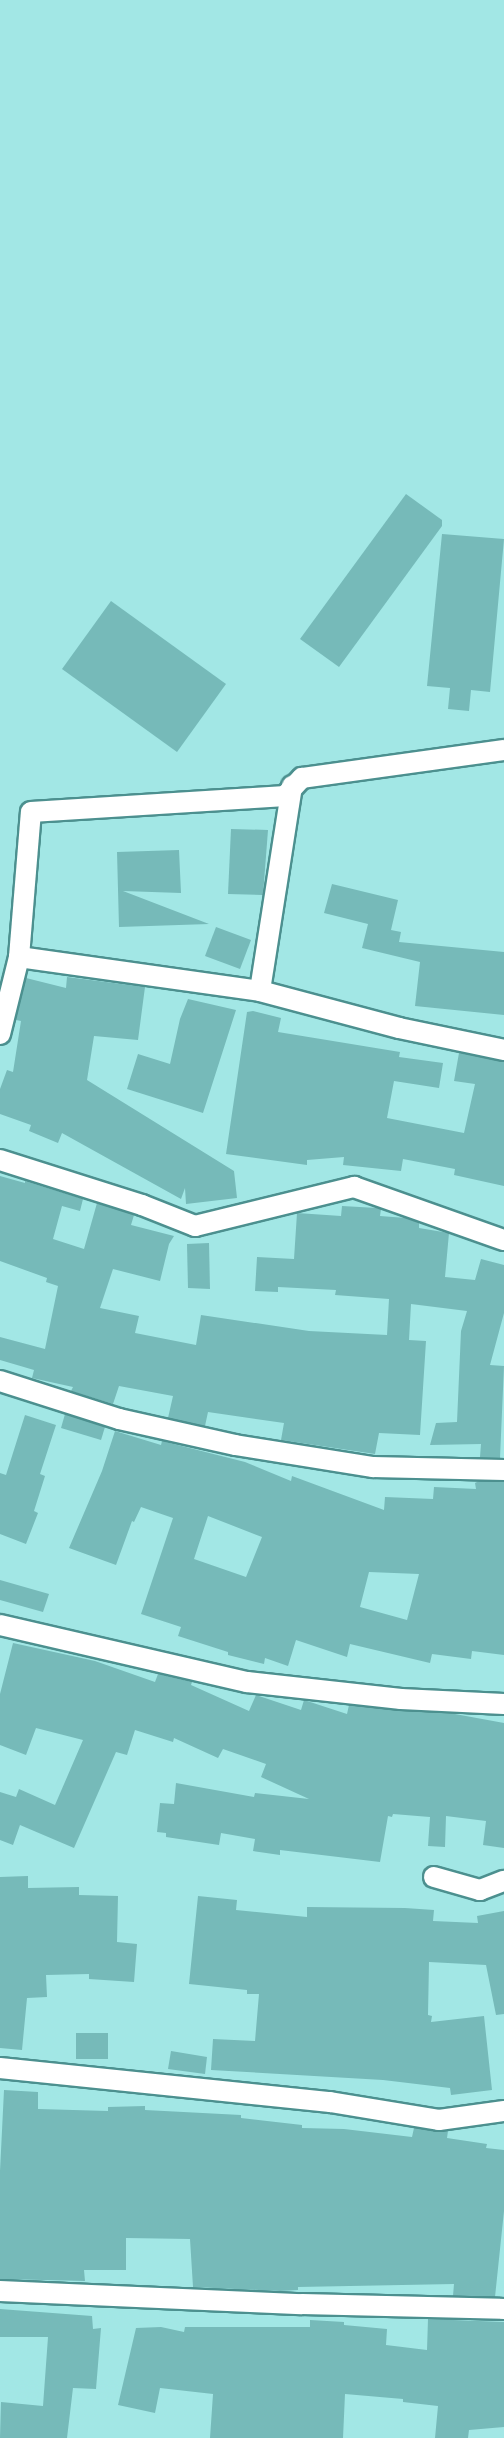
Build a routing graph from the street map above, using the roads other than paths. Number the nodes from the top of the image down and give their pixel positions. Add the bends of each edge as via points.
1 (504, 750) edge
2 (292, 786) junction
3 (19, 957) junction
4 (260, 991) junction
5 (0, 1034) edge
6 (504, 1050) edge
7 (0, 1160) edge
8 (504, 1240) edge
9 (0, 1381) edge
10 (504, 1470) edge
11 (0, 1625) edge
12 (504, 1704) edge
13 (434, 1877) dead end
14 (504, 1881) edge
15 (0, 2068) edge
16 (504, 2111) edge
17 (0, 2290) edge
18 (504, 2309) edge

1 - 2 street via 302,778
2 - 3 street via 285,796 31,812
2 - 4 street
3 - 4 street
3 - 5 street
4 - 6 street via 399,1028
7 - 8 street via 142,1204 195,1226 354,1187
9 - 10 street via 119,1419 235,1445 374,1467
11 - 12 street via 247,1682 401,1699
13 - 14 street via 480,1890
15 - 16 street via 330,2102 439,2121
17 - 18 street

